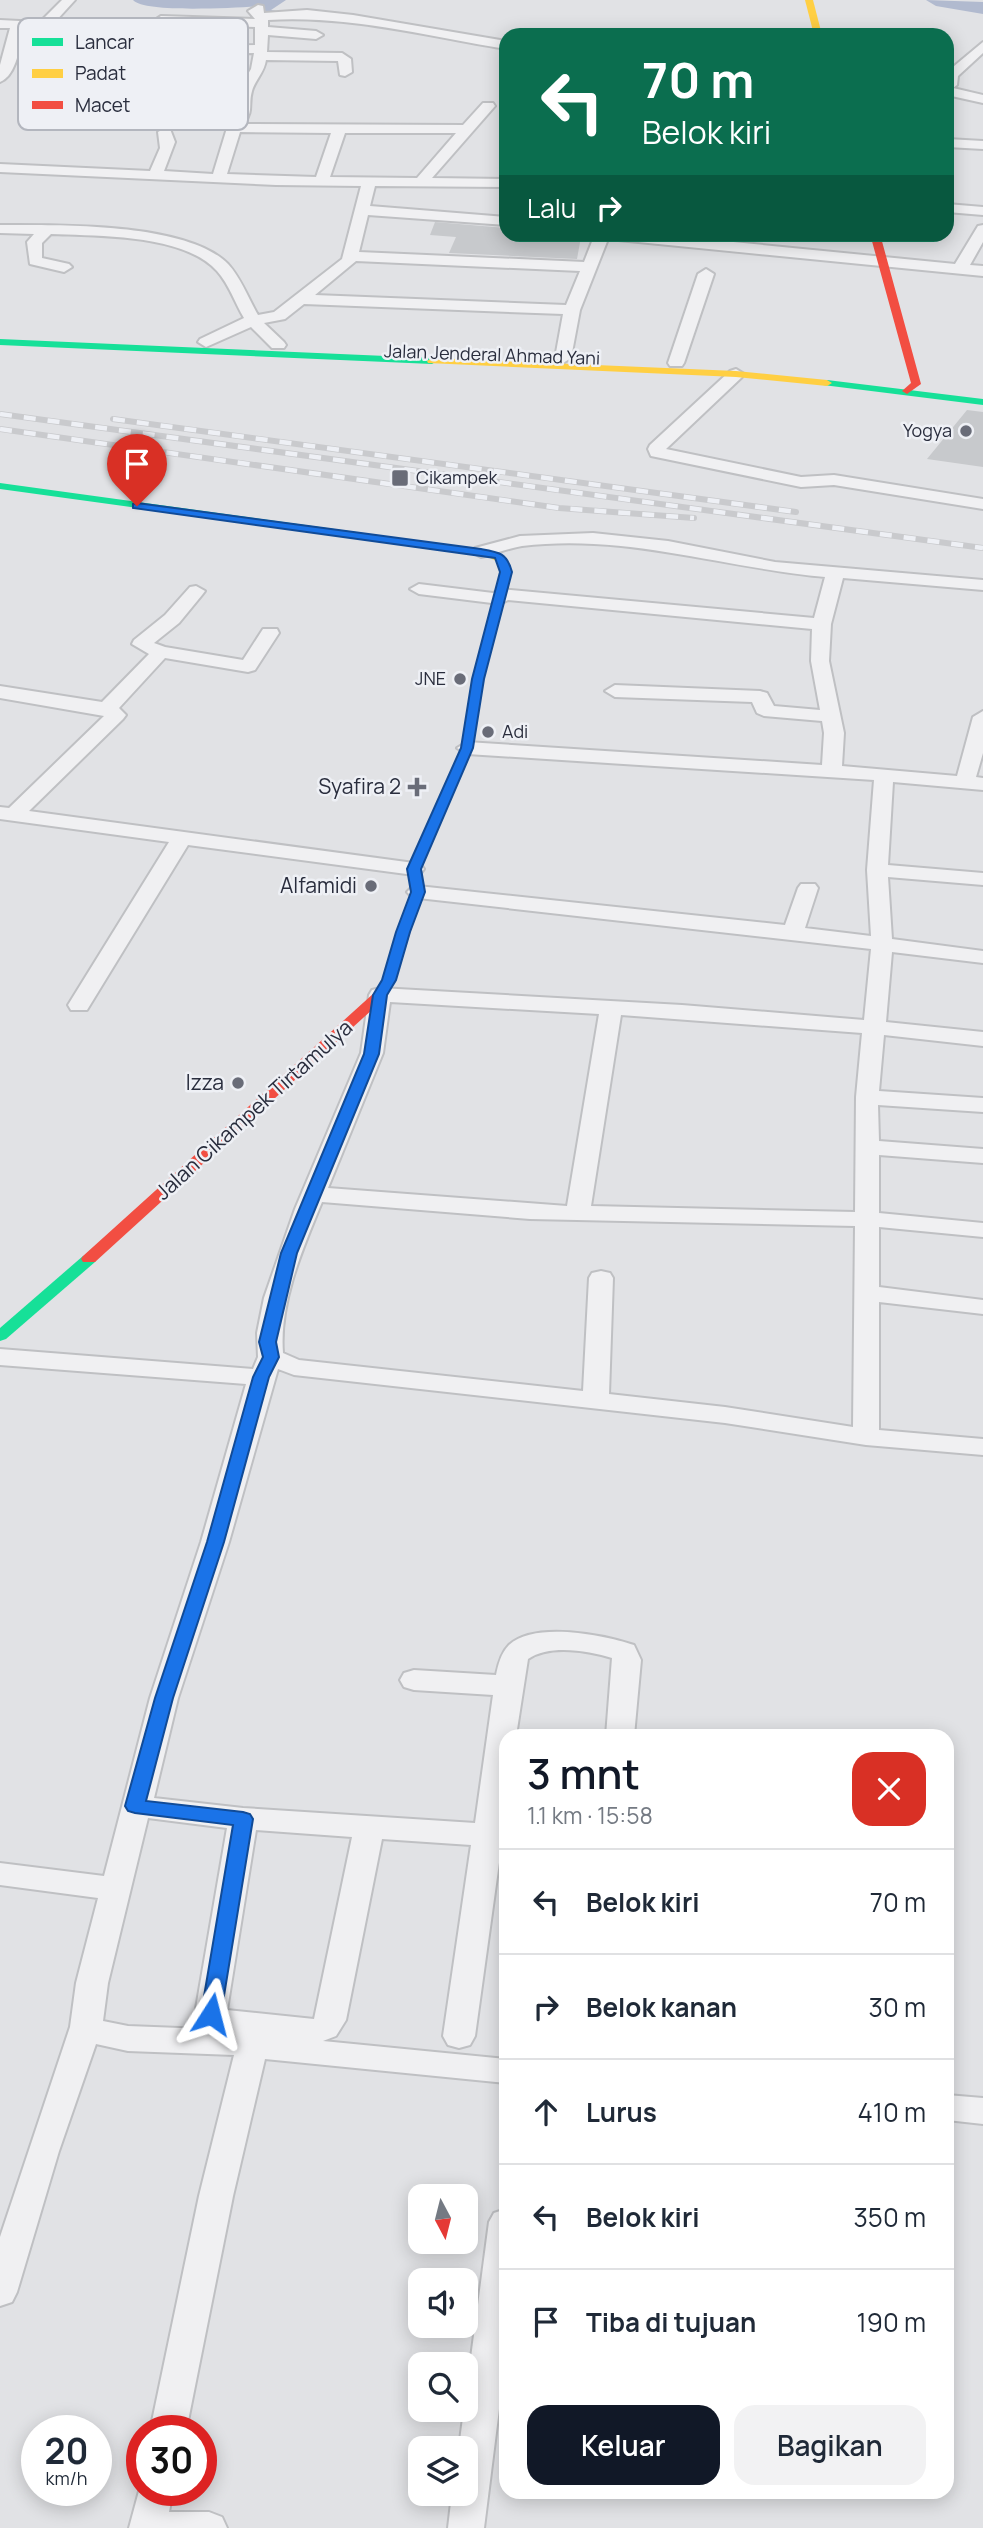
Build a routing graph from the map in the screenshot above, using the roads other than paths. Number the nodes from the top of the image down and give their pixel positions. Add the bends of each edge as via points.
1 (69, 0) edge
2 (809, 0) edge
3 (262, 16) edge
4 (51, 18) edge
5 (212, 18) edge
6 (0, 24) edge
7 (17, 24) joint
8 (816, 28) edge
9 (316, 35) dead end
10 (499, 44) edge
11 (983, 46) edge
12 (248, 55) edge
13 (260, 56) junction
14 (248, 58) edge
15 (345, 72) dead end
16 (954, 72) edge
17 (0, 78) edge
18 (248, 86) edge
19 (954, 88) edge
20 (983, 97) edge
21 (488, 106) dead end
22 (340, 127) junction
23 (248, 128) edge
24 (467, 129) junction
25 (233, 130) edge
26 (165, 132) dead end
27 (954, 143) edge
28 (983, 145) edge
29 (0, 168) edge
30 (155, 176) junction
31 (219, 178) junction
32 (321, 182) junction
33 (369, 183) junction
34 (420, 183) junction
35 (499, 183) edge
36 (954, 209) edge
37 (361, 210) junction
38 (983, 211) edge
39 (499, 220) edge
40 (0, 229) edge
41 (983, 229) edge
42 (46, 230) junction
43 (600, 242) edge
44 (680, 242) edge
45 (877, 242) edge
46 (350, 256) junction
47 (882, 263) junction
48 (64, 267) dead end
49 (589, 267) junction
50 (960, 269) junction
51 (983, 271) edge
52 (706, 274) dead end
53 (302, 299) junction
54 (572, 310) junction
55 (253, 320) junction
56 (0, 328) edge
57 (0, 334) edge
58 (176, 340) junction
59 (206, 342) junction
60 (0, 344) edge
61 (278, 345) junction
62 (220, 351) junction
63 (562, 358) junction
64 (676, 363) junction
65 (736, 373) junction
66 (911, 388) junction
67 (983, 395) edge
68 (983, 402) edge
69 (3, 489) edge
70 (983, 504) edge
71 (481, 552) junction
72 (835, 573) junction
73 (983, 585) edge
74 (419, 589) dead end
75 (196, 591) dead end
76 (501, 596) junction
77 (822, 624) junction
78 (270, 633) dead end
79 (161, 652) junction
80 (615, 691) dead end
81 (0, 692) edge
82 (107, 709) junction
83 (829, 716) junction
84 (983, 717) edge
85 (467, 748) junction
86 (832, 771) junction
87 (884, 775) junction
88 (974, 783) edge
89 (7, 814) edge
90 (181, 839) junction
91 (414, 869) junction
92 (877, 870) junction
93 (983, 879) edge
94 (808, 888) dead end
95 (418, 892) junction
96 (793, 933) junction
97 (882, 945) junction
98 (983, 957) edge
99 (380, 995) junction
100 (79, 1005) dead end
101 (611, 1009) junction
102 (873, 1026) junction
103 (983, 1039) edge
104 (867, 1097) junction
105 (983, 1105) edge
106 (869, 1147) junction
107 (983, 1156) edge
108 (315, 1194) junction
109 (578, 1213) junction
110 (867, 1219) junction
111 (983, 1230) edge
112 (601, 1278) dead end
113 (868, 1293) junction
114 (983, 1307) edge
115 (0, 1336) edge
116 (0, 1357) edge
117 (266, 1367) junction
118 (596, 1399) junction
119 (866, 1437) junction
120 (983, 1447) edge
121 (414, 1679) dead end
122 (509, 1686) junction
123 (503, 1729) edge
124 (621, 1729) edge
125 (499, 1757) edge
126 (135, 1806) junction
127 (243, 1819) junction
128 (369, 1829) junction
129 (488, 1835) junction
130 (0, 1874) edge
131 (117, 1889) junction
132 (86, 2027) junction
133 (459, 2036) dead end
134 (252, 2045) junction
135 (499, 2070) edge
136 (954, 2108) edge
137 (983, 2110) edge
138 (499, 2276) edge
139 (0, 2292) edge
140 (171, 2415) edge
141 (152, 2506) edge
142 (148, 2527) edge
143 (209, 2528) edge
144 (466, 2528) edge

1 - 4 street
2 - 8 main road
3 - 5 street
3 - 9 street
3 - 10 street via 310,14 353,19
3 - 13 street
6 - 7 street
7 - 17 street via 11,56
11 - 16 street
12 - 13 street
13 - 14 street
13 - 15 street via 342,57
13 - 18 street
19 - 20 street
21 - 24 street
22 - 23 street
22 - 24 street
22 - 32 street
24 - 34 street
25 - 31 street
26 - 30 street via 167,148
27 - 28 street
29 - 30 street
30 - 31 street
31 - 32 street
32 - 33 street
33 - 34 street
33 - 37 street
34 - 35 street
36 - 38 street
37 - 39 street
37 - 46 street
40 - 42 street
41 - 50 street
42 - 48 street via 34,242 35,261
42 - 55 street via 133,236 196,249 222,267
43 - 49 street
44 - 47 street
45 - 47 main road
46 - 49 street
46 - 53 street
47 - 50 street
47 - 66 main road
49 - 54 street
50 - 51 street
52 - 64 street
53 - 54 street
53 - 55 street via 279,316
54 - 63 street
55 - 59 street
55 - 61 street
56 - 58 main road via 142,334
57 - 58 main road, Jalan Jenderal Ahmad Yani
58 - 59 main road, Jalan Jenderal Ahmad Yani
59 - 61 main road, Jalan Jenderal Ahmad Yani
60 - 62 main road
60 - 62 main road, Jalan Jenderal Ahmad Yani
61 - 63 main road, Jalan Jenderal Ahmad Yani
62 - 65 main road, Jalan Jenderal Ahmad Yani
63 - 64 main road, Jalan Jenderal Ahmad Yani
64 - 66 main road, Jalan Jenderal Ahmad Yani via 772,369
65 - 66 main road, Jalan Jenderal Ahmad Yani
65 - 70 street via 673,431 657,452 801,482 834,480
66 - 67 main road, Jalan Jenderal Ahmad Yani
66 - 68 main road, Jalan Jenderal Ahmad Yani
69 - 71 main road
71 - 72 street via 520,541 593,538
71 - 76 main road via 503,560 506,572
72 - 73 street
72 - 77 street
74 - 76 street
75 - 79 street via 172,619 141,644
76 - 77 street
76 - 85 main road via 478,679
77 - 83 street via 820,661
78 - 79 street via 248,666
79 - 82 street
80 - 83 street via 760,697 764,709 771,712
81 - 82 street
82 - 89 street via 116,717
83 - 86 street via 834,733
84 - 88 street
85 - 86 street
85 - 91 main road
86 - 87 street
87 - 88 street
87 - 92 street
89 - 90 street
90 - 91 street
90 - 100 street
91 - 95 main road
92 - 93 street
92 - 97 street
94 - 96 street
95 - 96 street
95 - 99 main road, Jalan Cikampek Tirtamulya
96 - 97 street
97 - 98 street
97 - 102 street
99 - 101 street
99 - 108 street via 372,1054
99 - 115 main road, Jalan Cikampek Tirtamulya
101 - 102 street
101 - 109 street
102 - 103 street
102 - 104 street
104 - 105 street
104 - 106 street
106 - 107 street
106 - 110 street
108 - 109 street
108 - 117 street via 289,1253 273,1312
109 - 110 street
110 - 111 street
110 - 113 street
112 - 118 street
113 - 114 street
113 - 119 street
116 - 117 street
117 - 118 street
117 - 126 street
118 - 119 street
119 - 120 street
121 - 122 street
122 - 123 street
122 - 124 street via 514,1658 521,1650 550,1642 624,1652
125 - 129 street
126 - 127 street
126 - 131 street
127 - 128 street
127 - 128 street via 211,2014 218,2021 314,2031 325,2028 330,2020
128 - 129 street
129 - 133 street
130 - 131 street
131 - 132 street via 92,1983
132 - 134 street via 108,2036
132 - 139 street
134 - 135 street
134 - 140 street
136 - 137 street
138 - 144 street
141 - 142 street
142 - 143 street

